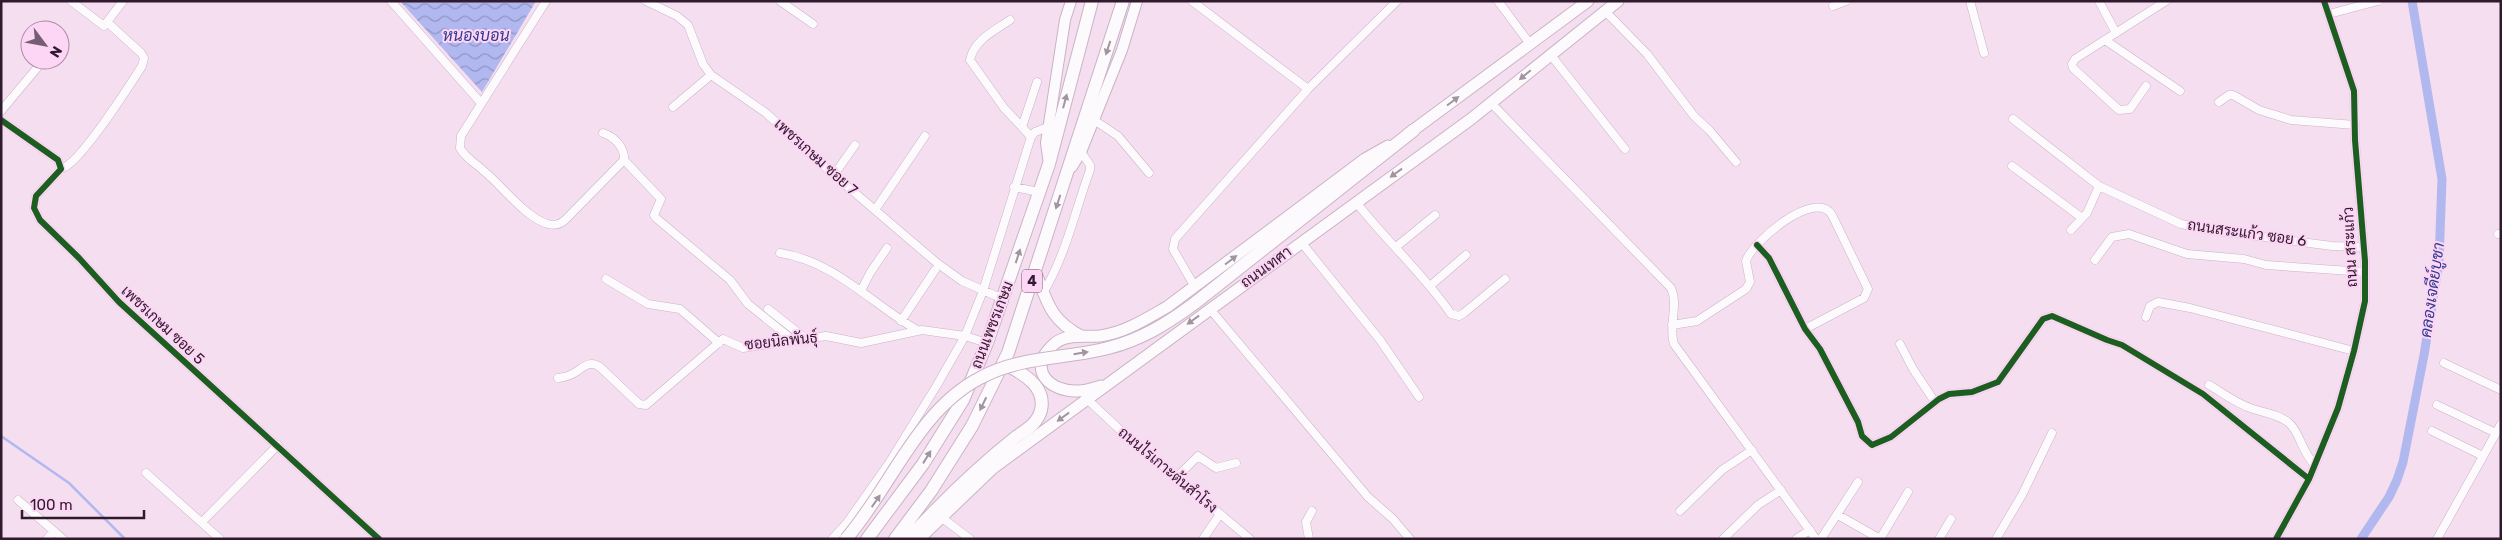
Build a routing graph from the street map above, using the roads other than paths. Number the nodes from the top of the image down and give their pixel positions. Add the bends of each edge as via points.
1 (71, 1) edge
2 (123, 1) edge
3 (391, 1) edge
4 (546, 1) edge
5 (646, 1) edge
6 (780, 1) edge
7 (1070, 1) edge
8 (1092, 1) edge
9 (1123, 1) edge
10 (1137, 1) edge
11 (1192, 1) edge
12 (1397, 1) edge
13 (1498, 1) edge
14 (1588, 1) edge
15 (1618, 1) edge
16 (1846, 1) edge
17 (1970, 1) edge
18 (2099, 1) edge
19 (2324, 1) edge
20 (2378, 1) edge
21 (2161, 3) edge
22 (1833, 6) dead end
23 (1605, 12) junction
24 (2328, 14) junction
25 (1010, 20) dead end
26 (107, 22) junction
27 (813, 24) dead end
28 (1555, 25) junction
29 (2116, 33) junction
30 (2105, 40) junction
31 (1566, 41) junction
32 (1530, 44) junction
33 (1984, 53) dead end
34 (1550, 54) junction
35 (35, 70) edge
36 (711, 75) junction
37 (1036, 82) dead end
38 (2146, 86) dead end
39 (1308, 89) junction
40 (2180, 91) dead end
41 (2219, 102) dead end
42 (481, 103) junction
43 (1490, 103) junction
44 (673, 107) dead end
45 (1, 111) edge
46 (2013, 119) dead end
47 (1, 120) edge
48 (1094, 120) junction
49 (2355, 124) junction
50 (1022, 127) junction
51 (1048, 127) junction
52 (1414, 130) junction
53 (603, 133) dead end
54 (925, 136) dead end
55 (1031, 137) junction
56 (855, 145) dead end
57 (1624, 149) dead end
58 (1081, 152) junction
59 (624, 160) junction
60 (1736, 162) dead end
61 (1048, 164) junction
62 (2012, 166) dead end
63 (61, 169) junction
64 (1149, 173) dead end
65 (834, 176) junction
66 (1066, 177) junction
67 (2099, 186) junction
68 (1014, 187) junction
69 (1039, 192) junction
70 (1356, 202) junction
71 (875, 210) junction
72 (1435, 215) dead end
73 (2082, 218) junction
74 (2071, 230) dead end
75 (1301, 242) junction
76 (1757, 245) junction
77 (1396, 247) junction
78 (2363, 247) junction
79 (887, 248) dead end
80 (780, 253) dead end
81 (1466, 255) dead end
82 (2095, 260) dead end
83 (936, 270) dead end
84 (1035, 270) junction
85 (2365, 272) junction
86 (606, 278) dead end
87 (1505, 280) dead end
88 (1430, 286) junction
89 (1195, 287) junction
90 (861, 291) junction
91 (983, 291) junction
92 (1043, 293) junction
93 (1004, 299) junction
94 (1210, 308) junction
95 (768, 309) dead end
96 (2146, 317) dead end
97 (901, 321) junction
98 (1672, 325) junction
99 (1806, 328) junction
100 (918, 330) junction
101 (965, 336) junction
102 (1081, 336) junction
103 (806, 339) junction
104 (721, 341) junction
105 (794, 341) junction
106 (987, 343) junction
107 (1900, 344) dead end
108 (2354, 351) junction
109 (2444, 363) dead end
110 (1010, 367) junction
111 (558, 378) dead end
112 (2209, 385) dead end
113 (1103, 386) junction
114 (2501, 390) edge
115 (1419, 397) dead end
116 (1087, 399) junction
117 (1934, 402) junction
118 (2437, 404) dead end
119 (2501, 424) edge
120 (2432, 431) dead end
121 (2052, 433) dead end
122 (2496, 433) junction
123 (278, 444) junction
124 (1752, 450) junction
125 (2483, 456) junction
126 (1236, 463) dead end
127 (2315, 465) junction
128 (146, 473) dead end
129 (1177, 477) junction
130 (2309, 479) junction
131 (1858, 482) dead end
132 (1781, 490) junction
133 (1908, 492) dead end
134 (18, 500) dead end
135 (1312, 511) dead end
136 (1680, 511) dead end
137 (1220, 514) junction
138 (1838, 515) junction
139 (941, 517) junction
140 (1951, 519) dead end
141 (202, 522) junction
142 (1810, 530) junction
143 (54, 531) junction
144 (1246, 537) edge
145 (47, 539) edge
146 (63, 539) edge
147 (220, 539) edge
148 (379, 539) edge
149 (832, 539) edge
150 (846, 539) edge
151 (867, 539) edge
152 (895, 539) edge
153 (908, 539) edge
154 (919, 539) edge
155 (970, 539) edge
156 (1203, 539) edge
157 (1309, 539) edge
158 (1410, 539) edge
159 (1722, 539) edge
160 (1796, 539) edge
161 (1816, 539) edge
162 (1821, 539) edge
163 (1880, 539) edge
164 (1939, 539) edge
165 (1996, 539) edge
166 (2276, 539) edge
167 (2437, 539) edge

1 - 26 street, เพชรเกษม ซอย 5 via 104,26
2 - 26 street
3 - 42 street
4 - 42 street
5 - 36 street, เพชรเกษม ซอย 7 via 688,25 703,64
6 - 27 street
7 - 51 main road, 4
61 -> 8 highway, ถนนเพชรเกษม / 4
9 -> 66 highway, ถนนเพชรเกษม / 4
10 - 48 main road, 4 via 1122,50
11 - 39 street
12 - 39 street
13 - 32 street
14 - 28 main road, ถนนเทศา
15 - 23 main road, ถนนเทศา
16 - 22 street
17 - 33 street
18 - 29 street
19 - 24 street, ถนน สระแก้ว
20 - 24 street
21 - 29 street
23 - 31 main road, ถนนเทศา
23 - 60 street via 1647,54 1694,116
24 - 49 street, ถนน สระแก้ว via 2352,80
25 - 50 street via 975,47 970,60 1004,108
26 - 63 street, เพชรเกษม ซอย 5 via 141,52 144,58 142,66 90,141 67,168
28 - 31 main road
28 - 32 main road, ถนนเทศา
29 - 30 street
30 - 38 street via 2075,59 2073,68 2119,110 2130,109
30 - 40 street
31 - 34 main road, ถนนเทศา
52 -> 32 main road, ถนนเทศา
34 -> 43 main road, ถนนเทศา
34 - 57 street
35 - 45 street
36 - 44 street
36 - 65 street, เพชรเกษม ซอย 7 via 766,113
37 - 50 street
39 - 89 street via 1175,239 1173,249
41 - 49 street via 2233,95 2259,110 2291,120
42 - 59 street via 461,136 463,154 512,198 549,225 562,222
43 -> 70 main road, ถนนเทศา
43 - 98 street via 1671,288 1675,302
46 - 67 street, ถนนสระแก้ว ซอย 6
47 - 63 street via 52,154
48 - 58 main road, 4
48 - 64 street via 1118,136
49 - 78 street, ถนน สระแก้ว
50 - 55 street
51 - 55 street
51 - 61 main road, 4
89 -> 52 main road, ถนนเทศา via 1365,159
110 -> 52 highway, bridge via 1029,360 1107,348 1157,329 1195,303
53 - 59 street via 620,146
54 - 71 street
55 - 68 street
56 - 65 street
58 - 66 main road, 4
58 - 92 street via 1090,170 1064,250
59 - 105 street via 661,199 654,215 656,218 730,280 748,304
61 - 69 highway, ถนนเพชรเกษม / 4
62 - 73 street
63 - 123 street, เพชรเกษม ซอย 5 via 36,196 34,208 40,220 118,302
65 - 71 street, เพชรเกษม ซอย 7
66 -> 84 highway, ถนนเพชรเกษม / 4
67 - 73 street
67 - 78 street, ถนนสระแก้ว ซอย 6 via 2194,227 2332,246
68 - 69 street
68 - 91 street
93 -> 69 highway, ถนนเพชรเกษม / 4
70 - 75 main road, ถนนเทศา
70 - 77 street
71 - 91 street, เพชรเกษม ซอย 7 via 937,263
72 - 77 street
73 - 74 street
75 - 94 main road, ถนนเทศา
75 - 115 street via 1380,340
76 - 98 street via 1746,258 1750,282 1746,289 1697,321
76 - 99 street via 1769,258
76 - 99 street via 1780,223 1807,210 1824,207 1832,215 1866,284 1867,293 1864,298
77 - 88 street
78 - 85 street, ถนน สระแก้ว
79 - 90 street
80 - 90 street via 798,255 833,271
81 - 88 street
82 - 85 street via 2112,237 2129,234 2187,254 2244,259 2271,266
83 - 97 street
84 - 92 main road
84 -> 152 highway, ถนนเพชรเกษม / 4 via 1008,353 972,426 931,491
85 - 108 street, ถนน สระแก้ว via 2364,301
86 - 104 street via 648,304 680,309
87 - 88 street via 1459,316 1451,314
89 - 102 main road, ถนนเทศา via 1139,323 1113,333
90 - 97 street
91 - 93 street, เพชรเกษม ซอย 7
91 - 101 street
92 - 102 main road via 1055,318
93 - 106 highway, ถนนเพชรเกษม / 4
94 -> 113 main road, ถนนเทศา
94 - 158 street via 1368,497
95 - 103 street
96 - 108 street via 2150,306 2158,302
97 - 100 street
98 - 124 street via 1674,344
99 - 117 street via 1868,443 1882,442
100 - 101 street, ซอยนิลพันธุ์
100 - 103 street, ซอยนิลพันธุ์ via 861,343 826,336
101 - 106 street, ซอยนิลพันธุ์
101 - 149 street via 888,463
102 - 113 main road, ถนนเทศา via 1065,338 1046,353 1041,369 1045,379 1067,390
103 - 105 street, ซอยนิลพันธุ์
104 - 105 street, ซอยนิลพันธุ์ via 743,348
104 - 111 street via 646,405 639,404 594,363
151 -> 106 highway, ถนนเพชรเกษม / 4 via 923,464 963,400
107 - 117 street
108 - 127 street, ถนน สระแก้ว via 2338,408
109 - 114 street
150 -> 110 highway, bridge via 881,493 912,442 945,402 979,378
110 - 153 highway via 1028,377 1036,387 1041,410 1037,420 972,472
112 - 127 street via 2236,402 2282,418 2290,424 2306,456
113 - 116 main road, ถนนเทศา
116 - 129 street, ถนนไร่เกาะต้นสำโรง
116 -> 139 main road, ถนนเทศา via 993,468
117 - 130 street via 1949,394 1972,392 1998,382 2042,319 2052,316 2122,345 2203,394
118 - 122 street
119 - 122 street
120 - 125 street
121 - 165 street
122 - 125 street
123 - 141 street
123 - 148 street, เพชรเกษม ซอย 5
124 - 132 street
124 - 136 street via 1722,470
125 - 167 street
126 - 129 street via 1216,468 1198,456
127 - 130 street, ถนน สระแก้ว
128 - 141 street
129 - 137 street, ถนนไร่เกาะต้นสำโรง
130 - 166 street, ถนน สระแก้ว
131 - 138 street
132 - 142 street
132 - 159 street via 1758,505
133 - 163 street
134 - 143 street
135 - 157 street via 1306,522
137 - 144 street, ถนนไร่เกาะต้นสำโรง
137 - 156 street
138 - 162 street
138 - 163 street
139 - 154 main road, ถนนเทศา
139 - 155 street
140 - 164 street
141 - 147 street
142 - 160 street
142 - 161 street
143 - 145 street
143 - 146 street

